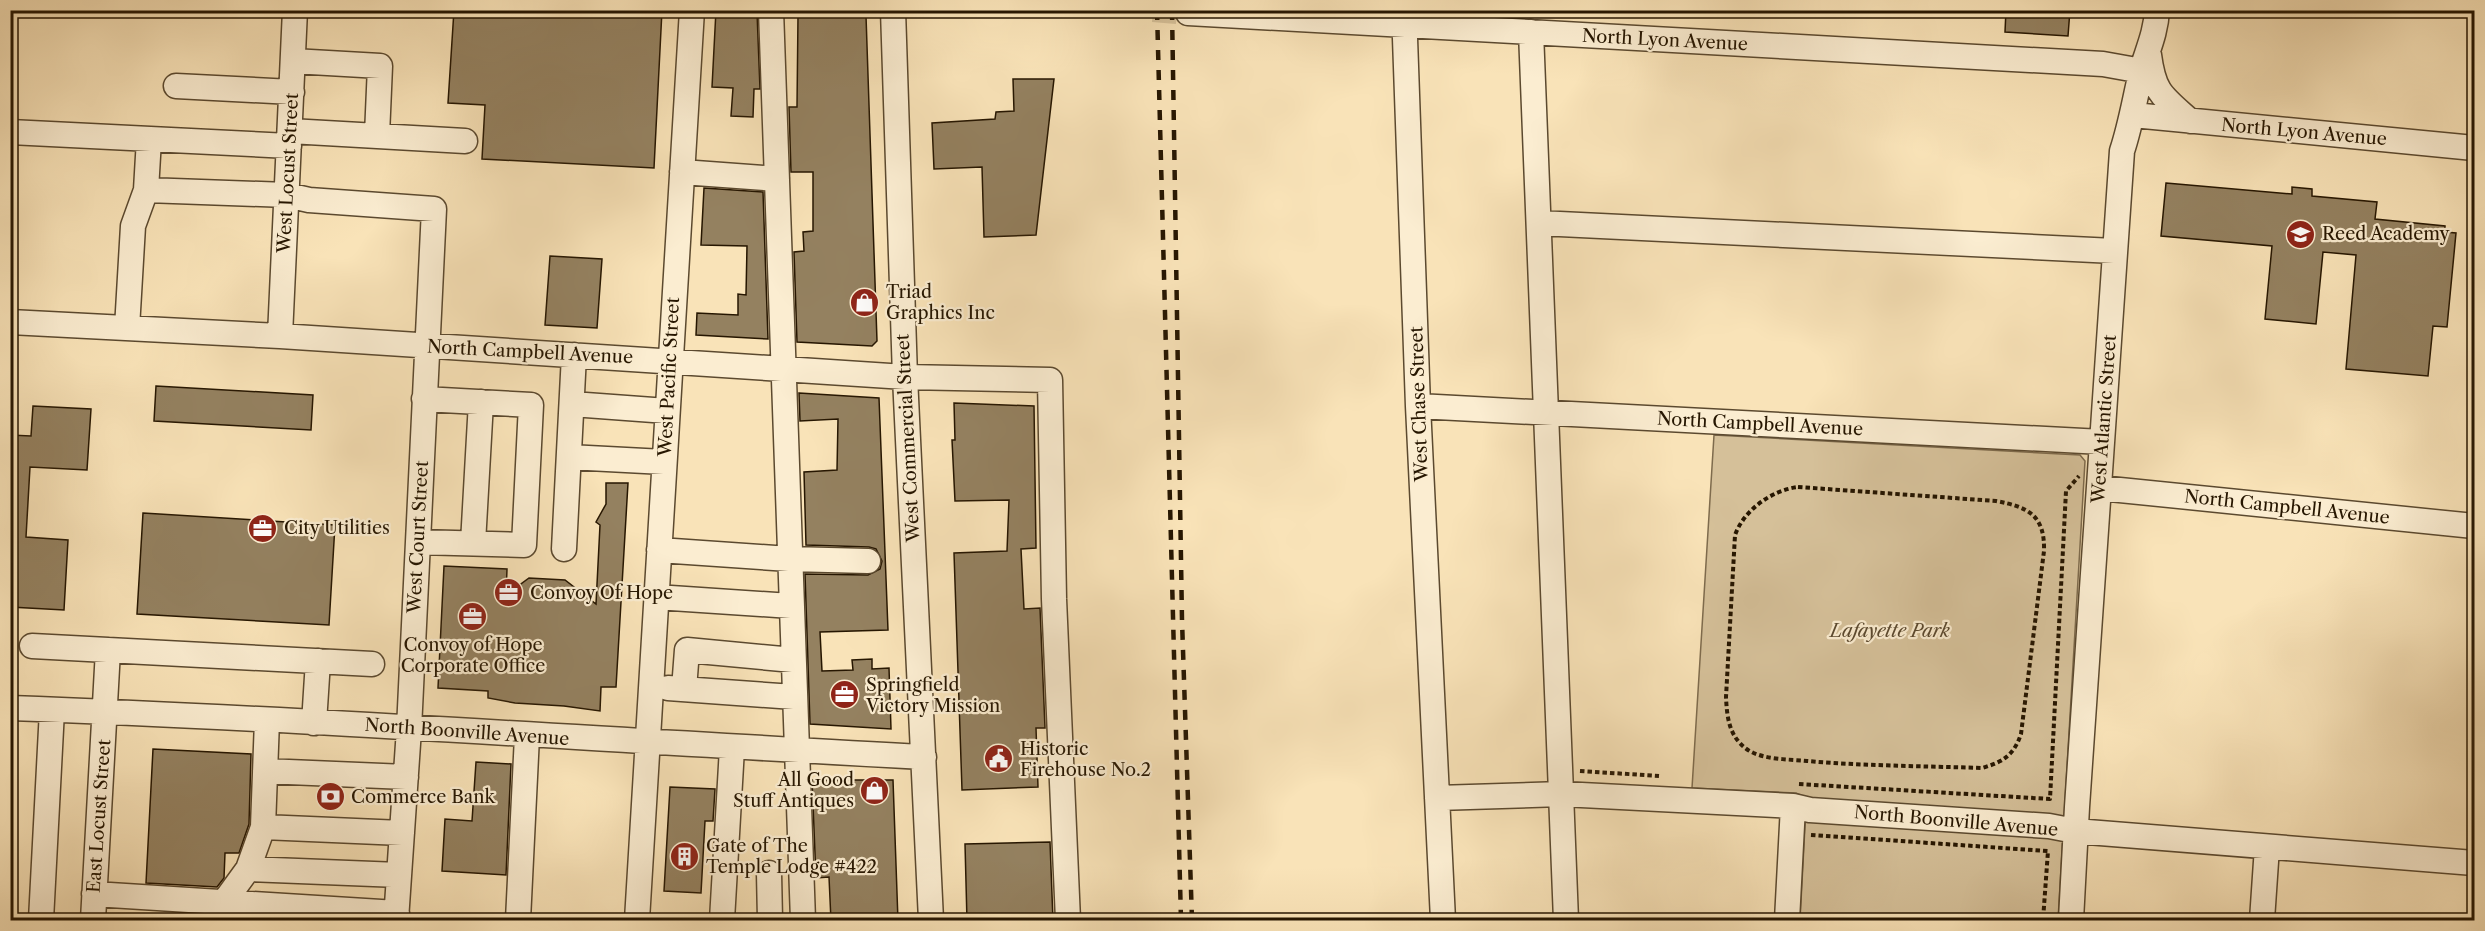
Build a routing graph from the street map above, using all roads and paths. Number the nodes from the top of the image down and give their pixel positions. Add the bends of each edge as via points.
1 (295, 10) edge
2 (692, 10) edge
3 (771, 10) edge
4 (893, 10) edge
5 (2157, 10) edge
6 (1188, 13) dead end
7 (1405, 18) edge
8 (1531, 32) junction
9 (2145, 60) junction
10 (293, 61) junction
11 (176, 86) dead end
12 (292, 92) junction
13 (2133, 116) junction
14 (2190, 121) junction
15 (10, 132) edge
16 (377, 135) junction
17 (149, 139) junction
18 (289, 139) junction
19 (465, 141) dead end
20 (2475, 148) edge
21 (682, 172) junction
22 (777, 179) junction
23 (146, 190) junction
24 (287, 195) junction
25 (1539, 223) junction
26 (2114, 252) junction
27 (10, 322) edge
28 (127, 328) junction
29 (280, 336) junction
30 (427, 346) junction
31 (574, 355) junction
32 (670, 361) junction
33 (783, 369) junction
34 (905, 377) junction
35 (424, 399) junction
36 (481, 402) junction
37 (572, 404) junction
38 (1418, 406) junction
39 (667, 411) junction
40 (1547, 412) junction
41 (2102, 442) junction
42 (569, 457) junction
43 (664, 462) junction
44 (2085, 468) dead end
45 (2100, 488) junction
46 (1996, 501) joint
47 (2475, 526) edge
48 (418, 542) junction
49 (473, 543) junction
50 (564, 549) dead end
51 (659, 550) junction
52 (789, 559) junction
53 (868, 561) dead end
54 (656, 597) junction
55 (791, 606) junction
56 (32, 646) dead end
57 (108, 650) junction
58 (793, 660) junction
59 (318, 661) junction
60 (372, 664) dead end
61 (651, 686) junction
62 (684, 689) junction
63 (794, 697) junction
64 (10, 708) edge
65 (52, 710) junction
66 (106, 711) junction
67 (267, 720) junction
68 (314, 723) junction
69 (409, 729) junction
70 (527, 736) junction
71 (648, 743) junction
72 (732, 748) junction
73 (796, 751) junction
74 (924, 757) junction
75 (265, 771) junction
76 (1574, 771) dead end
77 (1669, 776) dead end
78 (406, 777) junction
79 (1812, 785) junction
80 (1562, 794) junction
81 (1437, 798) junction
82 (1797, 800) junction
83 (263, 826) junction
84 (2075, 831) junction
85 (402, 833) junction
86 (2267, 847) junction
87 (2475, 863) edge
88 (248, 869) junction
89 (769, 873) dead end
90 (399, 875) junction
91 (94, 894) junction
92 (211, 908) edge
93 (396, 917) edge
94 (41, 921) edge
95 (93, 921) edge
96 (518, 921) edge
97 (637, 921) edge
98 (722, 921) edge
99 (770, 921) edge
100 (803, 921) edge
101 (931, 921) edge
102 (1068, 921) edge
103 (1443, 921) edge
104 (1566, 921) edge
105 (1787, 921) edge
106 (2043, 921) edge
107 (2071, 921) edge
108 (2262, 921) edge

1 - 10 street, West Locust Street
2 - 21 street, West Pacific Street
3 - 22 street
4 - 34 street, West Commercial Street
5 - 9 street, West Atlantic Street via 2156,28
6 - 7 street, North Lyon Avenue
7 - 8 street, North Lyon Avenue
7 - 38 street, West Chase Street
8 - 9 street, North Lyon Avenue via 2103,64
8 - 25 street
9 - 13 street, West Atlantic Street
9 - 14 street via 2164,99
10 - 12 street, West Locust Street
10 - 16 street via 380,66
11 - 12 street
12 - 18 street, West Locust Street
13 - 14 street, North Lyon Avenue
13 - 26 street, West Atlantic Street via 2122,151
14 - 20 street, North Lyon Avenue
15 - 17 street
16 - 18 street
16 - 19 street
17 - 18 street
17 - 23 street
18 - 24 street, West Locust Street
21 - 22 street
21 - 32 street, West Pacific Street
22 - 33 street
23 - 24 street
23 - 28 street via 133,226
24 - 29 street, West Locust Street
24 - 30 street, West Court Street via 434,209
25 - 26 street
25 - 40 street
26 - 41 street, West Atlantic Street
27 - 28 street, North Campbell Avenue
28 - 29 street, North Campbell Avenue
29 - 30 street, North Campbell Avenue
30 - 31 street, North Campbell Avenue
30 - 35 street, West Court Street
31 - 32 street, North Campbell Avenue
31 - 37 street
32 - 33 street, North Campbell Avenue
32 - 39 street, West Pacific Street
33 - 34 street, North Campbell Avenue
33 - 52 street
34 - 74 street, West Commercial Street
34 - 102 street, North Campbell Avenue via 1050,380 1054,599
35 - 36 street
35 - 48 street, West Court Street
36 - 49 street
36 - 49 street via 531,405 524,545
37 - 39 street
37 - 42 street
38 - 40 street, North Campbell Avenue
38 - 81 street, West Chase Street
39 - 43 street, West Pacific Street
40 - 41 street, North Campbell Avenue
40 - 80 street
41 - 45 street, West Atlantic Street
42 - 43 street
42 - 50 street
43 - 51 street, West Pacific Street
44 - 79 path via 2066,491 2050,799
45 - 47 street, North Campbell Avenue
45 - 84 street, West Atlantic Street
46 - 46 path via 2028,510 2037,519 2044,537 2021,734 2016,748 1998,764 1982,768 1846,764 1769,757 1750,752 1739,743 1730,730 1726,697 1735,535 1750,510 1785,488 1798,487
48 - 49 street
48 - 69 street, West Court Street
51 - 52 street
51 - 54 street, West Pacific Street
52 - 53 street
52 - 55 street
54 - 55 street
54 - 61 street, West Pacific Street
55 - 58 street
56 - 57 street
57 - 59 street
57 - 66 street, East Locust Street
58 - 62 street via 687,650
58 - 63 street
59 - 60 street
59 - 68 street
61 - 62 street
61 - 71 street, West Pacific Street
62 - 63 street
63 - 73 street
64 - 65 street, North Boonville Avenue
65 - 66 street, North Boonville Avenue
65 - 94 street
66 - 67 street, North Boonville Avenue
66 - 91 street, East Locust Street
67 - 68 street, North Boonville Avenue
67 - 75 street
68 - 69 street, North Boonville Avenue
69 - 70 street, North Boonville Avenue
69 - 78 street, West Court Street
70 - 71 street, North Boonville Avenue
70 - 96 street
71 - 72 street, North Boonville Avenue
71 - 97 street, West Pacific Street
72 - 73 street, North Boonville Avenue
72 - 98 street
73 - 74 street, North Boonville Avenue
73 - 100 street
74 - 101 street, West Commercial Street
75 - 78 street
75 - 83 street
76 - 77 path
78 - 85 street, West Court Street
79 - 82 path
79 - 82 path
80 - 81 street, North Boonville Avenue
80 - 82 street, North Boonville Avenue
80 - 104 street
81 - 103 street, West Chase Street
82 - 84 street, North Boonville Avenue
82 - 105 street
82 - 106 path via 1809,835 2048,851
83 - 85 street
83 - 88 street
84 - 86 street, North Boonville Avenue
84 - 107 street, West Atlantic Street
85 - 90 street, West Court Street
86 - 87 street, North Boonville Avenue
86 - 108 street
88 - 90 street
88 - 92 street
89 - 99 street
90 - 93 street, West Court Street
91 - 92 street
91 - 95 street, East Locust Street
92 - 93 street

